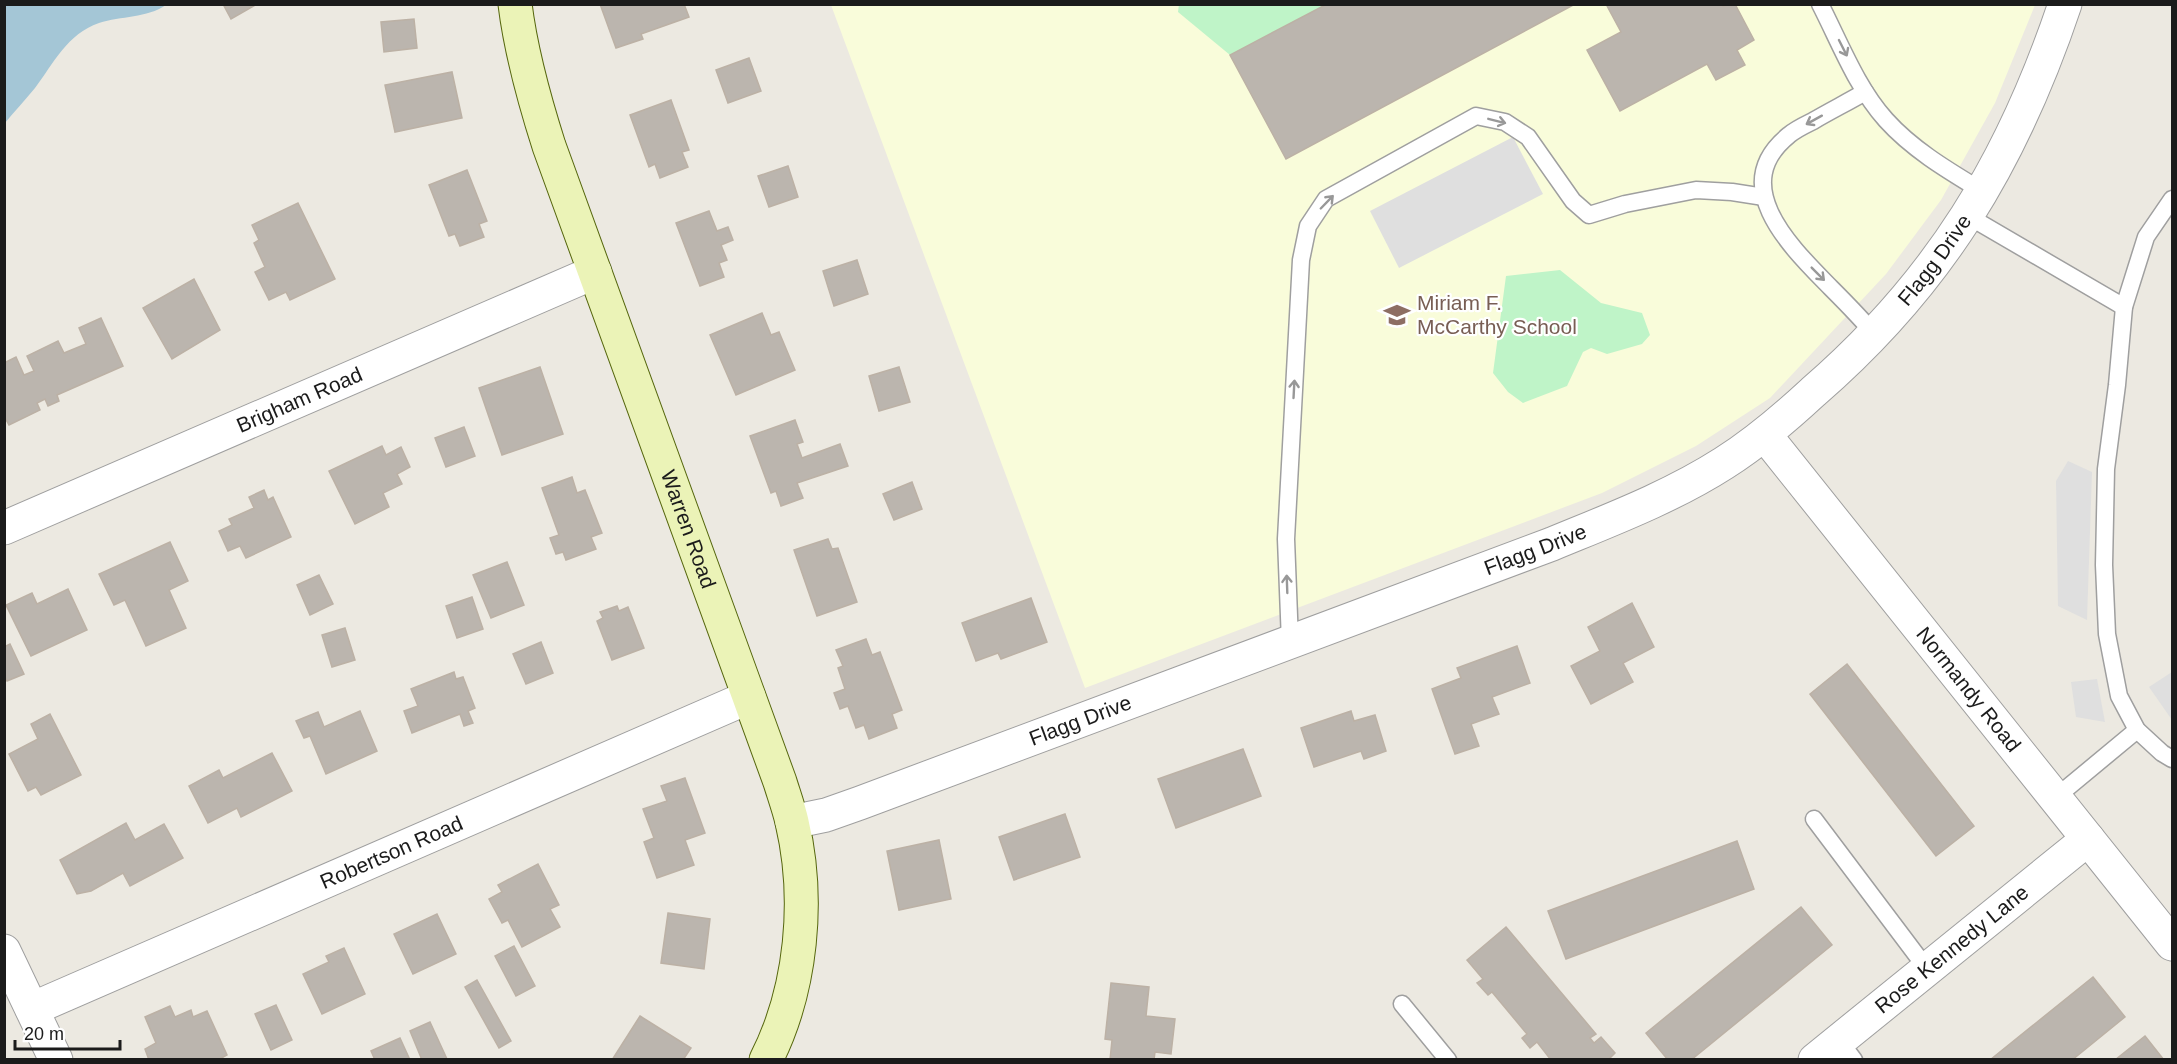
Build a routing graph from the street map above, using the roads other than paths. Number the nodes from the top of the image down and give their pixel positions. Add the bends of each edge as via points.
1 (515, 4) edge
2 (1820, 4) edge
3 (2065, 4) edge
4 (1865, 92) junction
5 (1764, 197) junction
6 (2172, 199) edge
7 (1975, 204) junction
8 (595, 272) junction
9 (2124, 307) junction
10 (1875, 335) junction
11 (1765, 435) junction
12 (4, 528) edge
13 (1290, 642) junction
14 (749, 697) junction
15 (2137, 730) junction
16 (2172, 759) edge
17 (2055, 798) junction
18 (1814, 819) dead end
19 (792, 822) junction
20 (2088, 839) junction
21 (2172, 944) edge
22 (4, 951) edge
23 (1927, 969) junction
24 (1402, 1004) dead end
25 (32, 1009) junction
26 (1836, 1053) edge
27 (56, 1059) edge
28 (766, 1059) edge
29 (1448, 1059) edge

1 - 8 street, Warren Road via 532,92
2 -> 4 lane
3 - 7 street, Flagg Drive via 2023,114
4 -> 5 lane via 1790,134 1778,146 1767,162 1762,180
4 - 7 lane via 1885,119
5 -> 10 lane via 1771,216 1800,257
13 -> 5 lane via 1286,539 1301,261 1308,226 1326,199 1476,116 1505,122 1528,137 1573,201 1589,215 1696,190
6 - 9 lane via 2146,237
7 - 9 lane
7 - 10 street, Flagg Drive via 1928,273
8 - 12 street, Brigham Road
8 - 14 street, Warren Road
9 - 15 lane via 2106,469 2104,565 2107,634 2119,696
10 - 11 street, Flagg Drive
11 - 13 street, Flagg Drive via 1703,475 1611,520
11 - 17 street, Normandy Road
13 - 19 street, Flagg Drive via 860,803
14 - 19 street, Warren Road
14 - 25 street, Robertson Road
15 - 16 lane
15 - 17 lane
17 - 20 street, Normandy Road
18 - 23 lane
19 - 28 street, Warren Road via 799,861 797,959 789,1002
20 - 21 street, Normandy Road
20 - 23 street, Rose Kennedy Lane
22 - 25 street
23 - 26 street, Rose Kennedy Lane
24 - 29 lane
25 - 27 street

